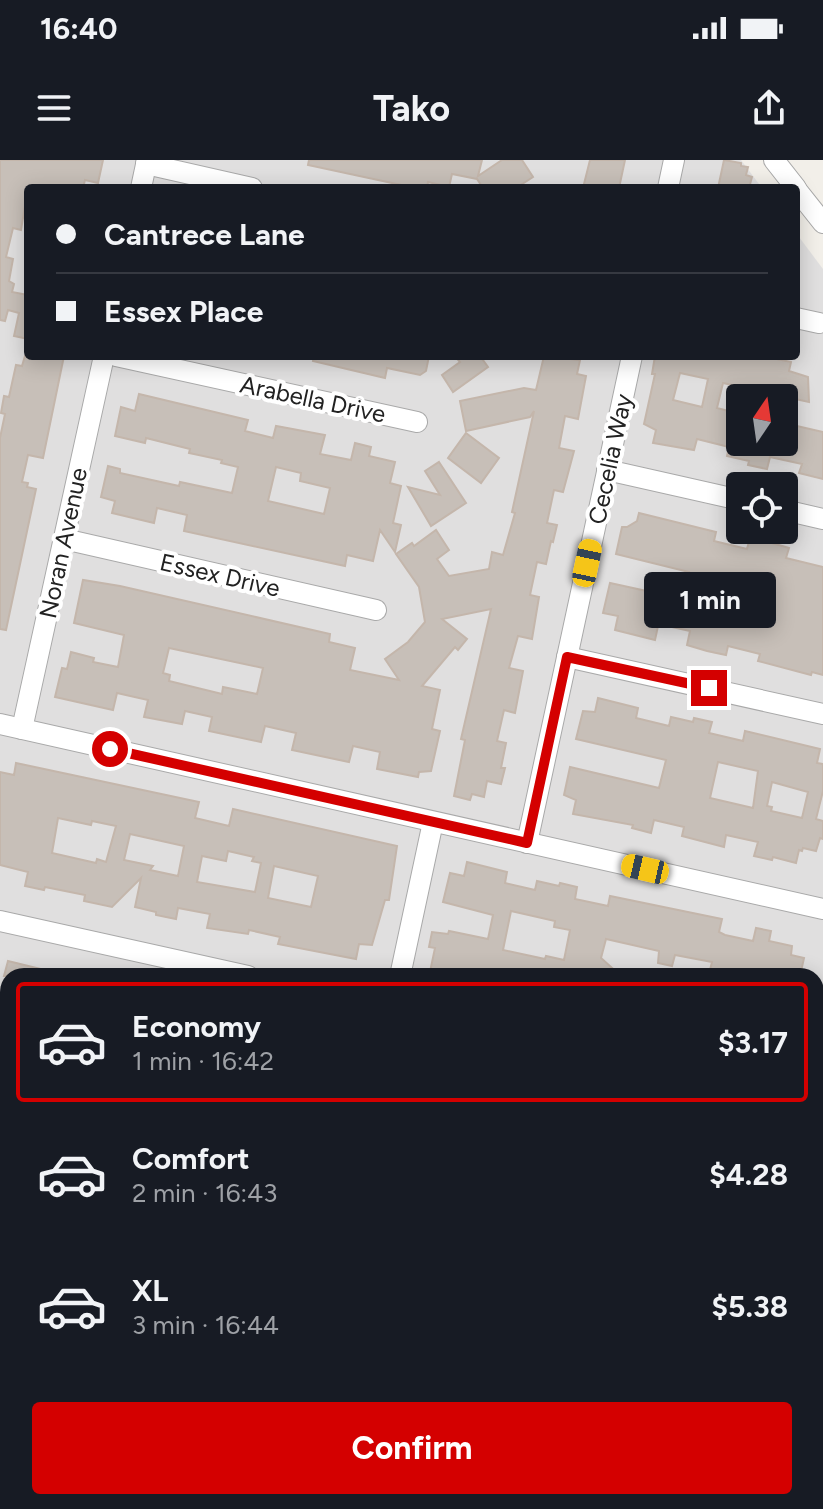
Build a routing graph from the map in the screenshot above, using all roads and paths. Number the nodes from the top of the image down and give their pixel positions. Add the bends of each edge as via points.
1 (674, 160) edge
2 (774, 160) edge
3 (147, 162) edge
4 (142, 184) edge
5 (236, 184) edge
6 (669, 184) edge
7 (793, 184) edge
8 (800, 193) edge
9 (823, 223) edge
10 (800, 319) edge
11 (819, 323) dead end
12 (103, 360) edge
13 (134, 360) edge
14 (631, 360) edge
15 (417, 422) dead end
16 (607, 470) junction
17 (726, 497) edge
18 (798, 513) edge
19 (823, 519) edge
20 (64, 539) junction
21 (376, 610) dead end
22 (567, 657) junction
23 (823, 714) edge
24 (0, 724) edge
25 (22, 729) junction
26 (433, 822) junction
27 (527, 843) junction
28 (823, 909) edge
29 (0, 921) edge
30 (212, 968) edge
31 (402, 968) edge

1 - 6 street
2 - 7 street
3 - 4 street
3 - 5 street
8 - 9 street
10 - 11 street
12 - 20 street, Noran Avenue
13 - 15 street, Arabella Drive
14 - 16 street, Cecelia Way
16 - 17 street
16 - 22 street, Cecelia Way
18 - 19 street
20 - 21 street, Essex Drive
20 - 25 street, Noran Avenue
22 - 23 street
22 - 27 street, Cecelia Way
24 - 25 street
25 - 26 street
26 - 27 street
26 - 31 street
27 - 28 street
29 - 30 street

